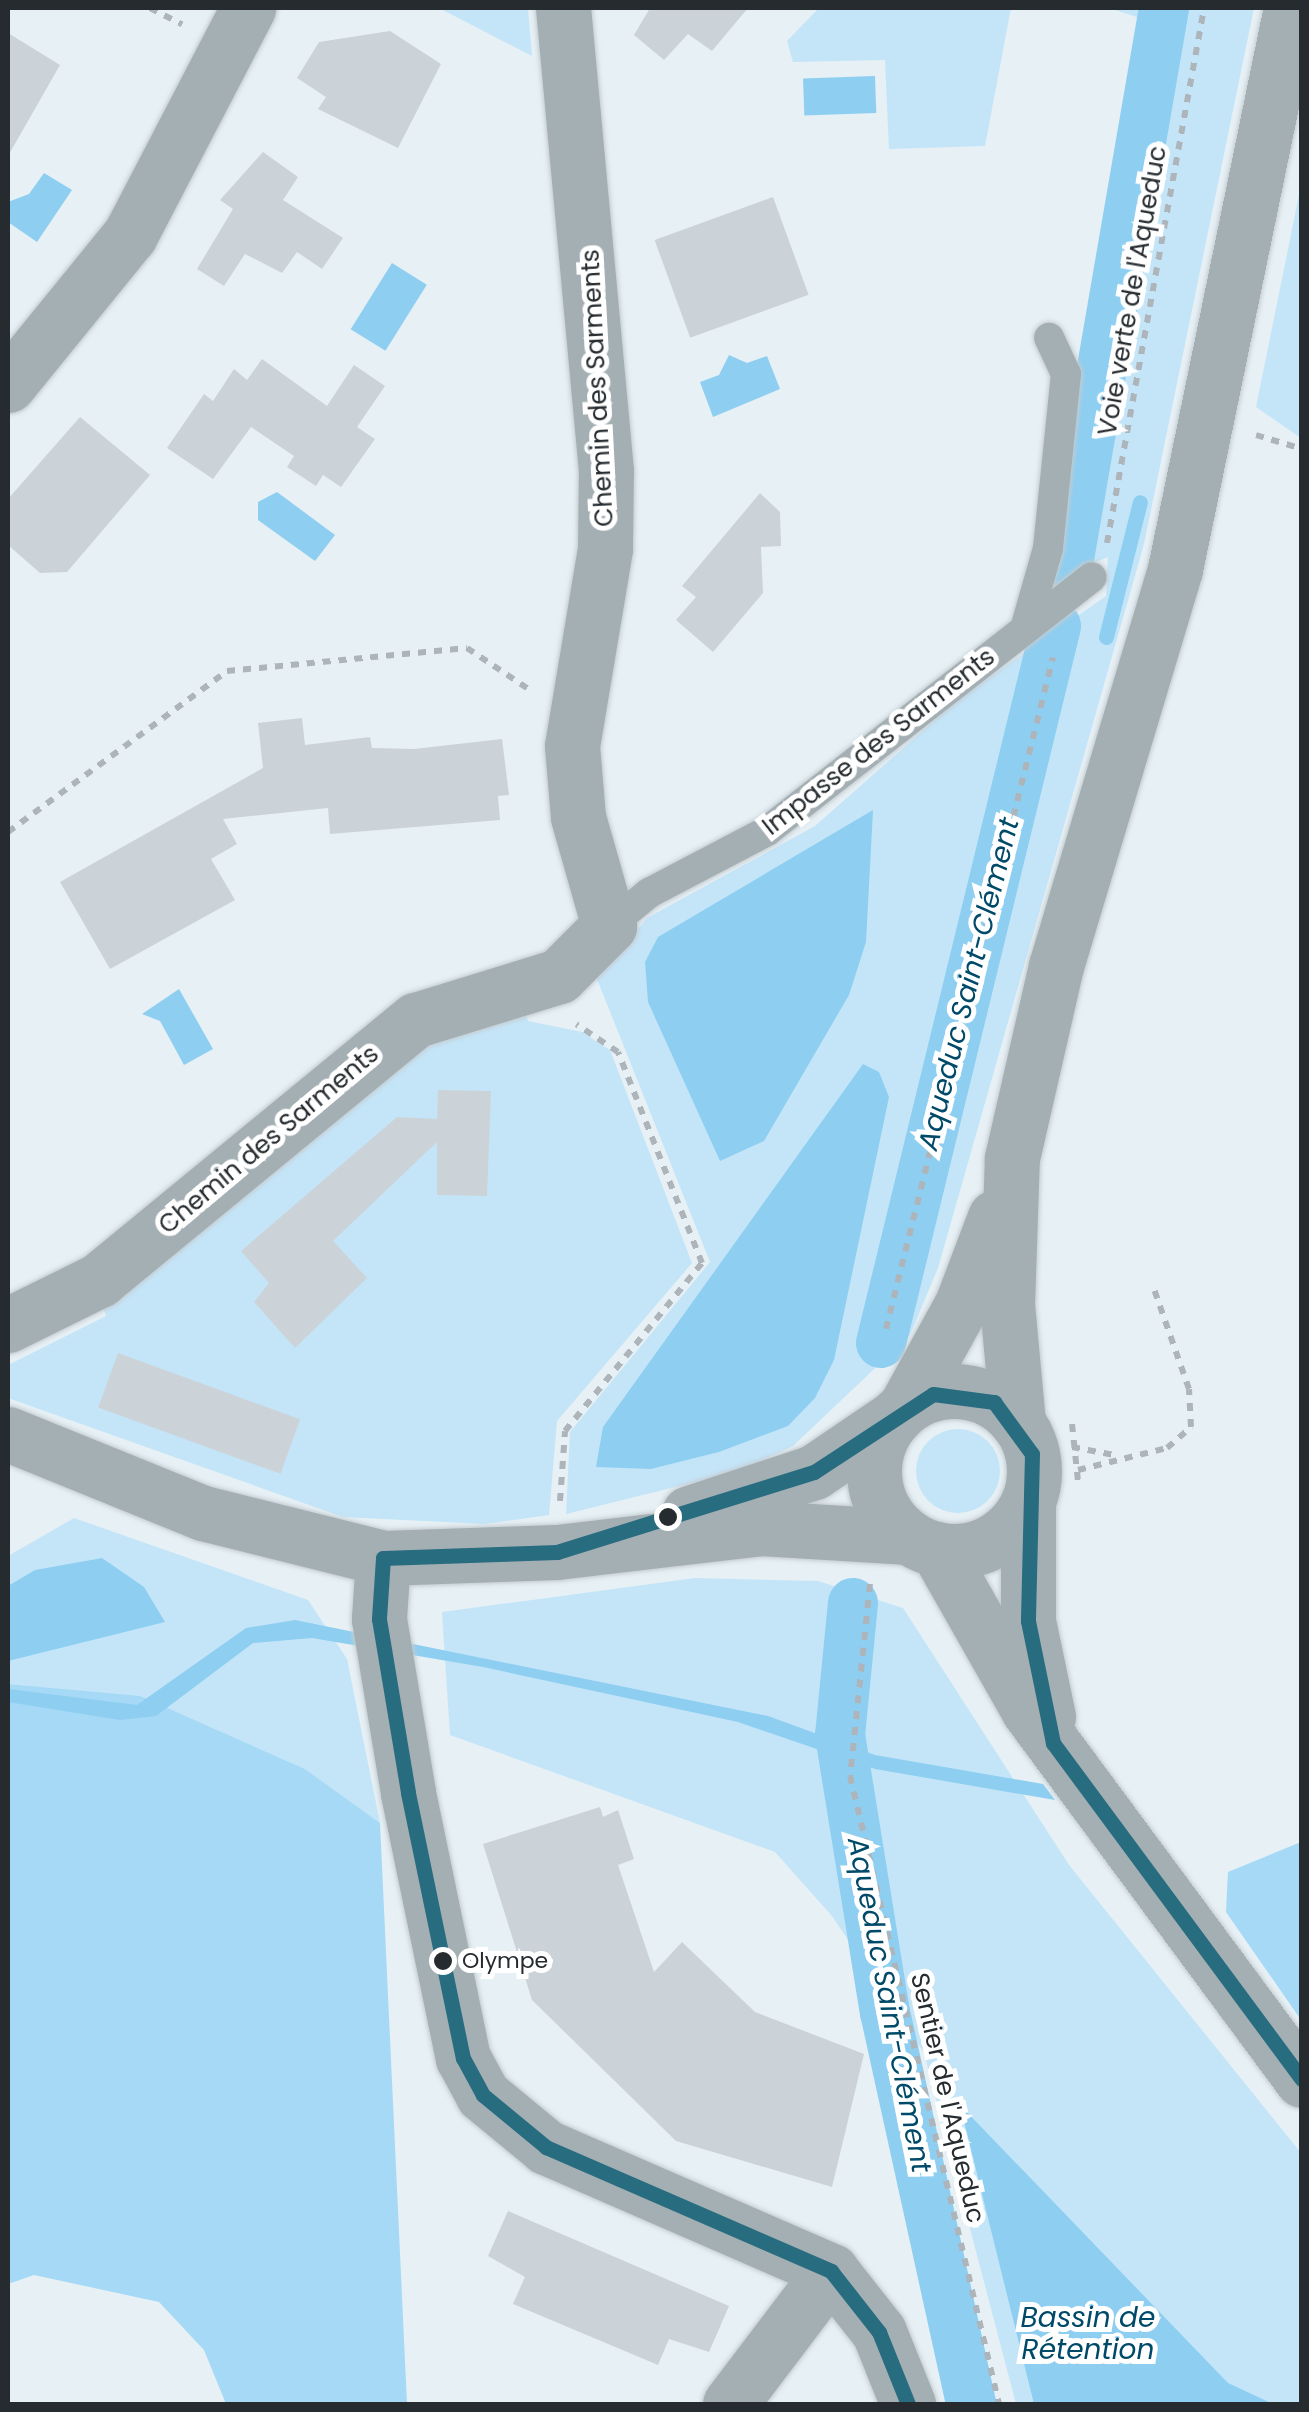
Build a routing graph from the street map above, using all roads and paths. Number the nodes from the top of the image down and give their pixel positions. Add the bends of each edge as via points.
1 (248, 8) edge
2 (563, 8) edge
3 (1204, 8) edge
4 (1291, 8) edge
5 (1050, 338) dead end
6 (8, 385) edge
7 (1092, 578) junction
8 (1025, 629) junction
9 (574, 715) junction
10 (8, 832) edge
11 (609, 926) junction
12 (561, 1018) dead end
13 (1008, 1181) junction
14 (1154, 1289) dead end
15 (8, 1326) edge
16 (884, 1351) dead end
17 (901, 1412) junction
18 (1048, 1430) junction
19 (8, 1434) edge
20 (1053, 1494) junction
21 (906, 1550) junction
22 (557, 1552) junction
23 (383, 1558) junction
24 (1054, 1742) junction
25 (1302, 2080) edge
26 (831, 2271) junction
27 (730, 2404) edge
28 (908, 2404) edge
29 (998, 2404) edge

1 - 6 street via 130,235
2 - 9 street, Chemin des Sarments via 606,471 606,548
3 - 7 path, Voie verte de l'Aqueduc via 1106,552
4 - 13 street via 1175,568 1056,966
5 - 8 lane via 1066,374 1048,548
7 - 8 lane, Impasse des Sarments
7 - 16 path via 1055,651
8 - 11 lane, Impasse des Sarments via 767,831 650,892
9 - 10 path via 466,648 227,671
9 - 11 street, Chemin des Sarments via 578,816
11 - 15 street, Chemin des Sarments via 558,976 416,1020 99,1280
12 - 22 path via 612,1040 702,1264 565,1431
13 - 17 street via 962,1304
13 - 18 street
14 - 18 path via 1189,1389 1191,1427 1167,1448 1115,1456
17 - 18 street via 933,1394 974,1393
17 - 21 street via 874,1474
17 - 22 street via 814,1472
18 - 20 street
18 - 20 path
19 - 23 street via 203,1513
20 - 21 street via 984,1544
20 - 24 street via 1028,1621
21 - 22 street via 761,1528
21 - 24 street
21 - 29 path, Sentier de l'Aqueduc via 850,1776
22 - 23 street
23 - 26 street via 383,1643 446,1982 463,2058 483,2095 546,2147
24 - 25 street
26 - 27 street
26 - 28 street via 879,2332

